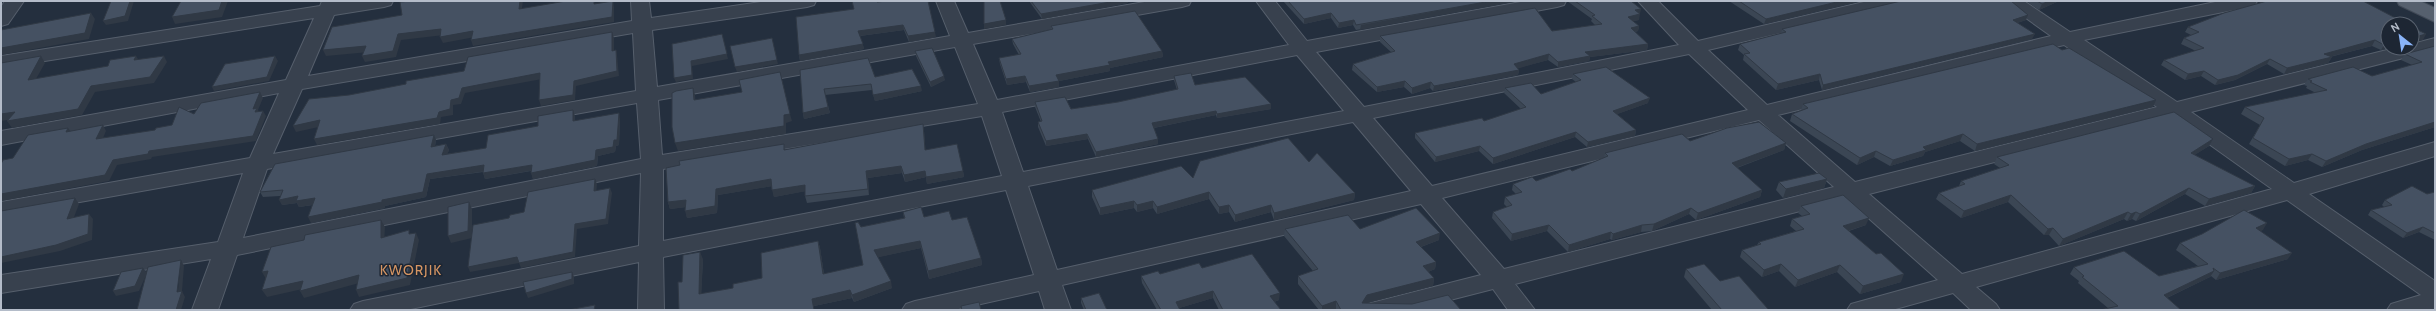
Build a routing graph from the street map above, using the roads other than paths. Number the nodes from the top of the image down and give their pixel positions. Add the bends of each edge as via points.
1 (9, 1) edge
2 (15, 1) edge
3 (384, 1) edge
4 (640, 1) edge
5 (807, 1) edge
6 (945, 1) edge
7 (1182, 1) edge
8 (1265, 1) edge
9 (1557, 1) edge
10 (1647, 1) edge
11 (1892, 1) edge
12 (2011, 1) edge
13 (2248, 1) edge
14 (2406, 1) edge
15 (1, 2) edge
16 (329, 5) edge
17 (2435, 16) edge
18 (1, 20) edge
19 (644, 24) junction
20 (2067, 38) junction
21 (963, 40) junction
22 (2435, 44) edge
23 (1302, 48) junction
24 (1692, 48) junction
25 (1, 62) edge
26 (293, 83) junction
27 (648, 96) junction
28 (990, 108) junction
29 (2175, 110) junction
30 (1765, 114) junction
31 (1358, 116) junction
32 (1, 138) edge
33 (2435, 149) edge
34 (258, 164) junction
35 (652, 164) junction
36 (1015, 180) junction
37 (1850, 192) junction
38 (2289, 192) junction
39 (1427, 195) junction
40 (1, 209) edge
41 (226, 249) junction
42 (653, 251) junction
43 (1498, 279) junction
44 (1049, 282) junction
45 (1958, 283) junction
46 (1, 284) edge
47 (2431, 289) edge
48 (206, 310) edge
49 (363, 310) edge
50 (651, 310) edge
51 (915, 310) edge
52 (1058, 310) edge
53 (1376, 310) edge
54 (1522, 310) edge
55 (1860, 310) edge
56 (1987, 310) edge
57 (2400, 310) edge

1 - 15 street
2 - 18 street
3 - 16 street
4 - 19 street
5 - 19 street
6 - 21 street
7 - 21 street
8 - 23 street
9 - 23 street
10 - 24 street
11 - 24 street
12 - 20 street
13 - 20 street
14 - 17 main road
16 - 25 street
16 - 26 street
19 - 26 street
19 - 27 street
20 - 29 street
20 - 30 street
21 - 27 street
21 - 28 street
22 - 29 street
23 - 28 street
23 - 31 street
24 - 30 street
24 - 31 street
26 - 32 street
26 - 34 street
27 - 34 street
27 - 35 street
28 - 35 street
28 - 36 street
29 - 37 street
29 - 38 street
30 - 37 street
30 - 39 street
31 - 36 street
31 - 39 street
33 - 38 street
34 - 40 street
34 - 41 street
35 - 41 street
35 - 42 street
36 - 42 street
36 - 44 street
37 - 43 street
37 - 45 street
38 - 45 street
38 - 47 street
39 - 43 street
39 - 44 street
41 - 46 street
41 - 48 street
42 - 49 street
42 - 50 street
43 - 53 street
43 - 54 street
44 - 51 street
44 - 52 street
45 - 55 street
45 - 56 street
47 - 57 street

